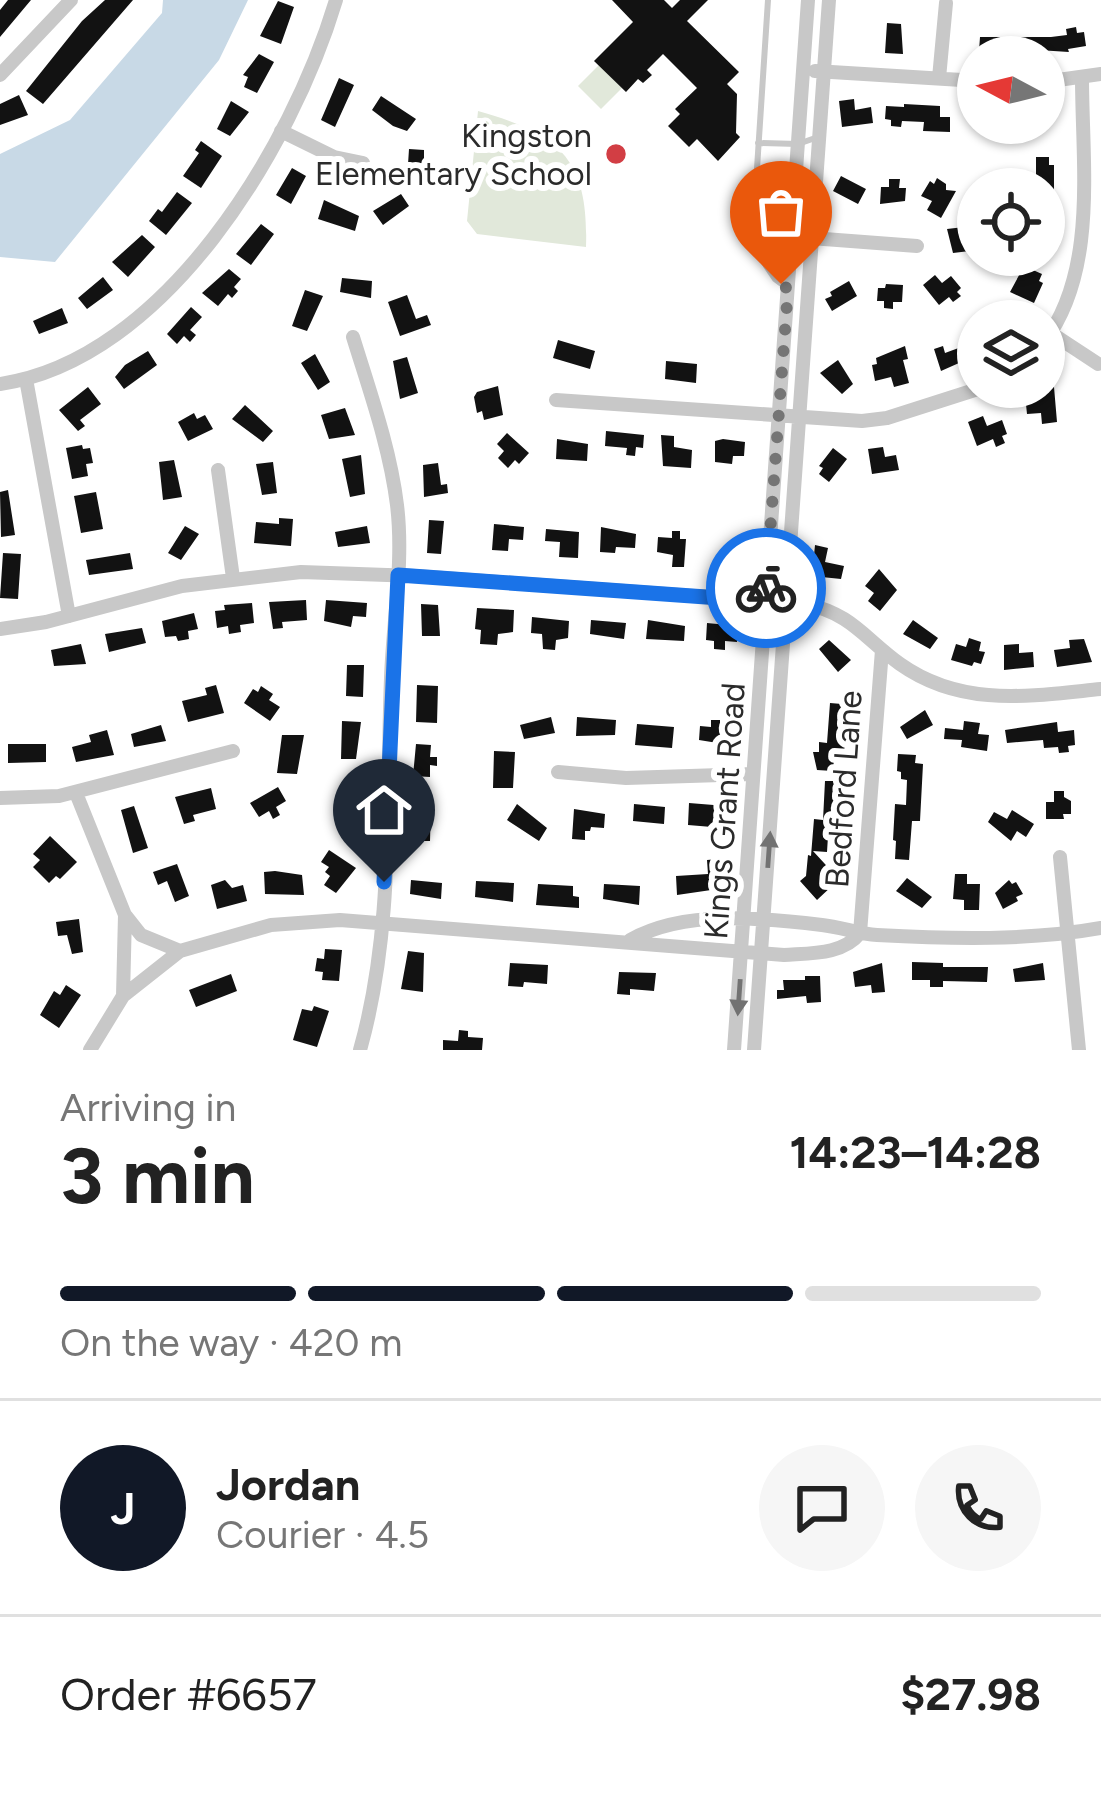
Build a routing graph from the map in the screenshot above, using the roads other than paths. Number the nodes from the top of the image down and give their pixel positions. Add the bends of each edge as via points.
1 (71, 0) edge
2 (336, 0) edge
3 (768, 0) edge
4 (808, 0) edge
5 (829, 0) edge
6 (946, 3) edge
7 (803, 70) junction
8 (823, 72) junction
9 (1101, 74) edge
10 (0, 75) edge
11 (939, 78) junction
12 (1082, 78) junction
13 (957, 79) edge
14 (1065, 80) edge
15 (281, 131) junction
16 (818, 137) junction
17 (758, 142) junction
18 (798, 144) junction
19 (363, 164) dead end
20 (811, 238) junction
21 (917, 246) dead end
22 (788, 289) junction
23 (1065, 305) edge
24 (353, 337) dead end
25 (1065, 347) edge
26 (1098, 364) dead end
27 (26, 379) junction
28 (0, 384) edge
29 (957, 395) edge
30 (556, 400) dead end
31 (779, 414) junction
32 (798, 415) junction
33 (218, 470) dead end
34 (398, 575) junction
35 (233, 578) junction
36 (765, 599) junction
37 (786, 601) junction
38 (69, 616) junction
39 (0, 629) edge
40 (882, 650) junction
41 (1101, 689) edge
42 (233, 752) dead end
43 (558, 772) dead end
44 (753, 774) junction
45 (76, 793) junction
46 (0, 798) edge
47 (1060, 857) dead end
48 (125, 915) junction
49 (744, 921) junction
50 (383, 922) junction
51 (763, 922) junction
52 (1101, 928) edge
53 (860, 933) junction
54 (1069, 933) junction
55 (630, 940) junction
56 (180, 951) junction
57 (742, 951) junction
58 (760, 953) junction
59 (123, 996) junction
60 (90, 1050) edge
61 (359, 1050) edge
62 (734, 1050) edge
63 (754, 1050) edge
64 (1079, 1050) edge

1 - 10 street
2 - 15 street
3 - 17 lane
4 - 7 street, Kings Grant Road
5 - 8 street, Kings Grant Road
6 - 11 street
7 - 8 street
7 - 18 street, Kings Grant Road
8 - 11 street
8 - 16 street, Kings Grant Road
9 - 12 street
11 - 13 street
12 - 14 street
12 - 23 street via 1080,257
15 - 19 street
15 - 27 street via 233,209 144,315 99,349
16 - 18 lane
16 - 20 street, Kings Grant Road
17 - 18 lane
17 - 22 lane via 752,245
18 - 22 street, Kings Grant Road
20 - 21 street
20 - 32 street, Kings Grant Road
22 - 31 street, Kings Grant Road
24 - 34 street via 394,482
25 - 26 street
27 - 28 street
27 - 38 street
29 - 32 street via 874,421
30 - 31 street
31 - 32 street
31 - 36 street, Kings Grant Road
32 - 37 street, Kings Grant Road
33 - 35 street
34 - 35 street
34 - 36 street
34 - 50 street
35 - 38 street
36 - 37 street
36 - 44 street, Kings Grant Road
37 - 40 street via 841,614
51 -> 37 street, Kings Grant Road
38 - 39 street
40 - 41 street via 961,692 1011,698
40 - 53 street, Bedford Lane
42 - 45 street
43 - 44 street
44 - 49 street, Kings Grant Road
45 - 46 street
45 - 48 street
47 - 54 street
48 - 56 street via 141,935
48 - 59 street
49 - 51 street
49 - 55 street via 679,922
49 - 57 street, Kings Grant Road
50 - 55 street
50 - 56 street via 271,925
50 - 61 street
51 - 53 street
51 - 58 street, Kings Grant Road
52 - 54 street
53 - 54 street
53 - 58 street via 835,950
54 - 64 street
55 - 57 street
56 - 59 street
57 - 58 street
57 -> 62 street, Kings Grant Road
58 - 63 street, Kings Grant Road
59 - 60 street

